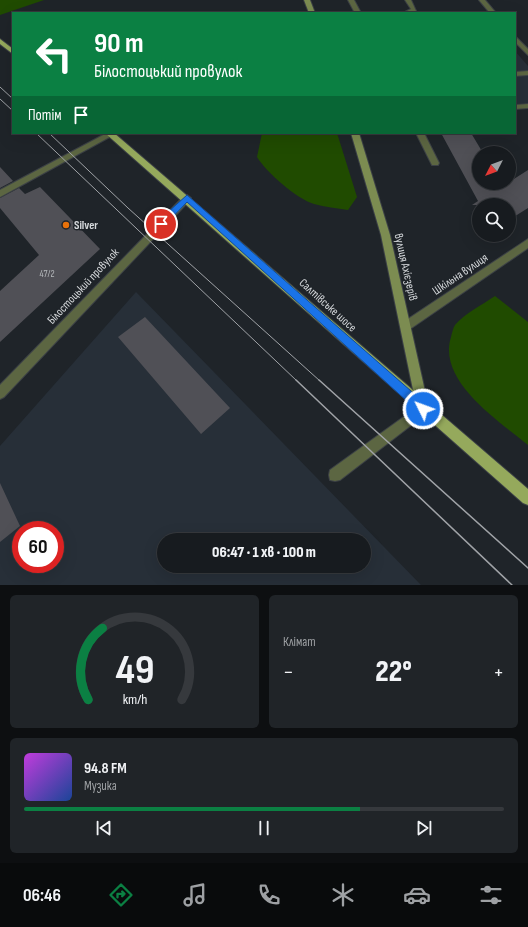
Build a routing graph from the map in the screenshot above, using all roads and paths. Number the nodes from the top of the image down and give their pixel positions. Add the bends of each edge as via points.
1 (307, 0) edge
2 (351, 0) edge
3 (408, 0) edge
4 (482, 0) edge
5 (312, 12) edge
6 (357, 12) edge
7 (409, 12) edge
8 (492, 12) edge
9 (516, 39) edge
10 (0, 41) edge
11 (12, 51) edge
12 (528, 53) edge
13 (528, 73) edge
14 (516, 74) edge
15 (528, 106) edge
16 (516, 108) edge
17 (110, 134) edge
18 (355, 134) edge
19 (420, 134) edge
20 (435, 163) dead end
21 (0, 194) edge
22 (187, 198) junction
23 (528, 243) edge
24 (406, 326) junction
25 (0, 393) edge
26 (423, 409) junction
27 (335, 475) dead end
28 (528, 498) edge

1 - 5 main road
2 - 6 street
3 - 7 street via 414,10
4 - 8 street
9 - 12 street
10 - 11 main road
13 - 14 street
15 - 16 street
17 - 21 street
17 - 22 main road, Салтівське шосе
18 - 24 main road, вулиця Ахієзерів via 370,174 396,271
19 - 20 street
22 - 25 street, Білостоцький провулок
22 - 26 main road, Салтівське шосе
23 - 24 street, Шкільна вулиця
24 - 26 main road, вулиця Ахієзерів
26 - 27 street
26 - 28 main road, Салтівське шосе

